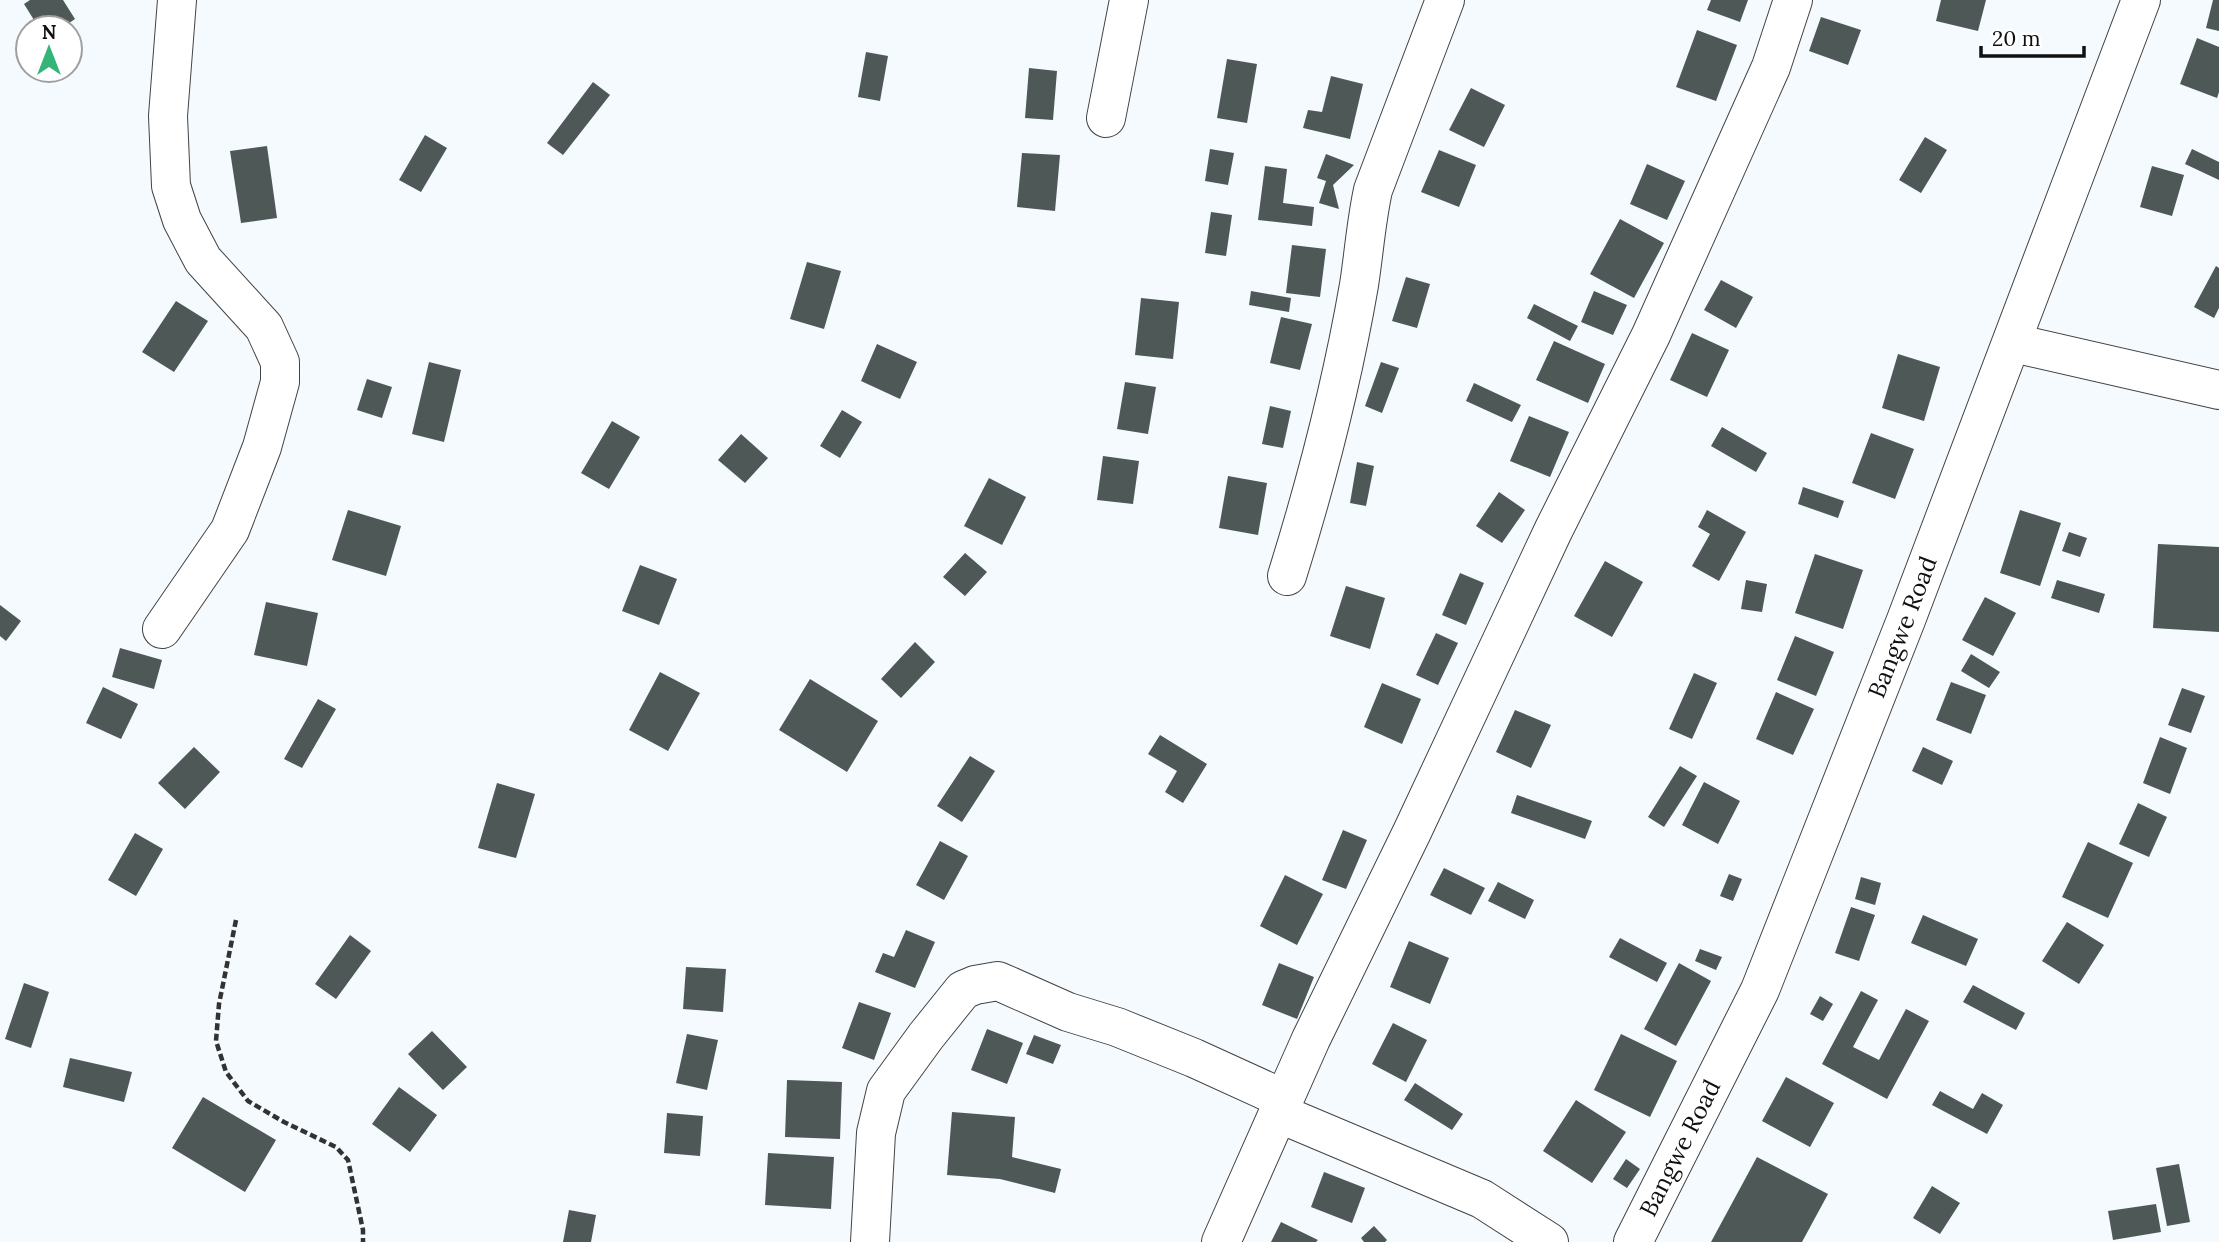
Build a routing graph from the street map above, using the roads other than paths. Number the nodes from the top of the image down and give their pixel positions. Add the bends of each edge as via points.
1 (177, 0) edge
2 (1129, 0) edge
3 (1445, 0) edge
4 (1793, 0) edge
5 (2141, 0) edge
6 (1106, 118) dead end
7 (2013, 343) junction
8 (2219, 390) edge
9 (1287, 576) dead end
10 (162, 629) dead end
11 (1281, 1106) junction
12 (870, 1242) edge
13 (1220, 1242) edge
14 (1549, 1242) edge
15 (1633, 1242) edge

1 - 10 street via 168,116 171,186 203,260 264,327 280,362 280,382 262,447 230,530
2 - 6 street
3 - 9 street via 1373,190 1334,410
4 - 11 street via 1771,67 1651,335 1553,531
5 - 7 street, Bangwe Road
7 - 8 street
7 - 15 street, Bangwe Road via 1760,990
11 - 12 street via 1194,1058 1117,1027 1068,1012 998,981 975,985 963,990 886,1091 876,1133
11 - 13 street
11 - 14 street via 1482,1199

